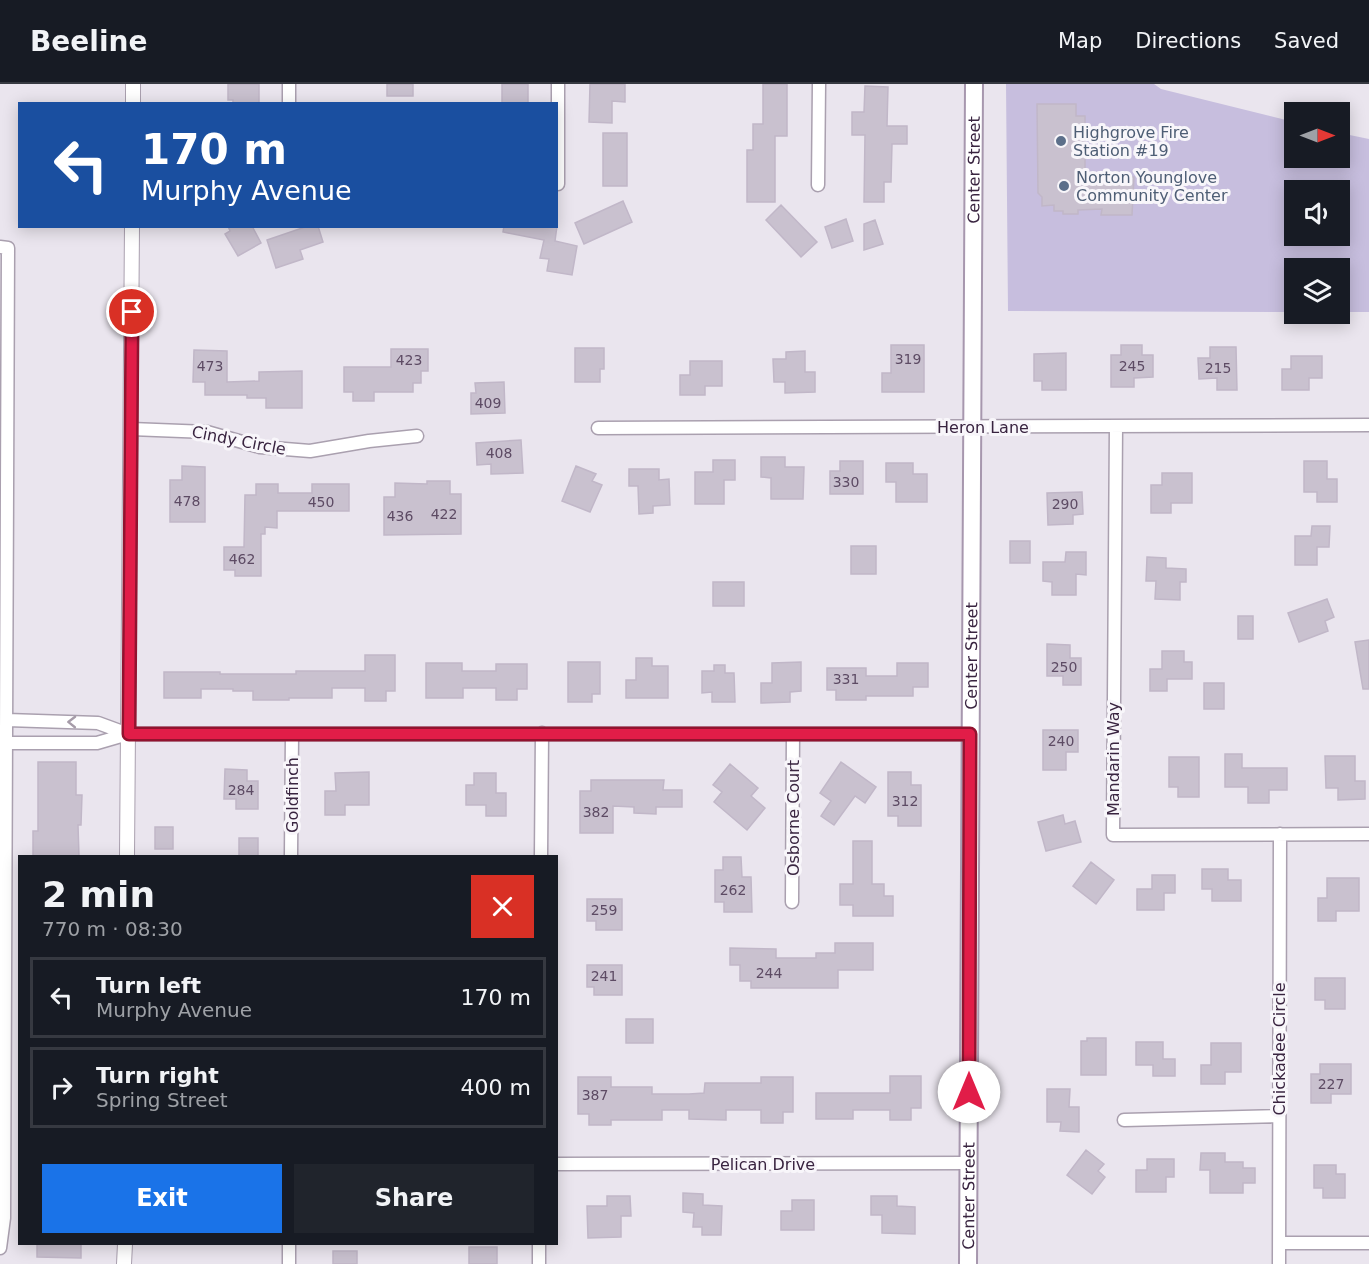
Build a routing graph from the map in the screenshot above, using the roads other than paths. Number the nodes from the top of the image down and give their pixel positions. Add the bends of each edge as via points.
1 (133, 84) edge
2 (289, 84) edge
3 (558, 84) edge
4 (819, 84) edge
5 (974, 84) edge
6 (133, 102) edge
7 (289, 102) edge
8 (558, 184) edge
9 (818, 185) dead end
10 (132, 228) edge
11 (0, 247) edge
12 (4, 406) edge
13 (1369, 425) edge
14 (1116, 426) junction
15 (972, 427) junction
16 (598, 428) dead end
17 (131, 429) junction
18 (417, 436) dead end
19 (3, 585) edge
20 (7, 720) junction
21 (542, 733) junction
22 (129, 734) junction
23 (292, 734) junction
24 (793, 734) junction
25 (970, 734) junction
26 (6, 743) junction
27 (1280, 834) junction
28 (1369, 834) edge
29 (128, 855) edge
30 (291, 855) edge
31 (541, 855) edge
32 (792, 902) dead end
33 (3, 913) edge
34 (2, 1095) edge
35 (1279, 1116) junction
36 (1124, 1120) dead end
37 (969, 1163) junction
38 (558, 1164) edge
39 (1280, 1243) junction
40 (1369, 1243) edge
41 (125, 1245) edge
42 (289, 1245) edge
43 (539, 1245) edge
44 (0, 1248) edge
45 (124, 1264) edge
46 (289, 1264) edge
47 (539, 1264) edge
48 (968, 1264) edge
49 (1279, 1264) edge

1 - 6 street
2 - 7 street
3 - 8 street
4 - 9 street
5 - 15 main road, Center Street
10 - 17 street
11 - 12 street via 8,248
12 - 19 street
13 - 14 street, Heron Lane
14 - 15 street, Heron Lane
14 - 27 street, Mandarin Way via 1113,835
15 - 16 street, Heron Lane
15 - 25 main road, Center Street
17 - 18 street, Cindy Circle via 207,432 260,447 310,451
17 - 22 street
19 - 20 street
22 -> 20 street via 98,723
20 - 26 street
21 - 23 street
21 - 24 street
21 - 31 street
22 - 23 street
22 - 26 street via 97,743
22 - 29 street
23 - 30 street, Goldfinch
24 - 25 street
24 - 32 street, Osborne Court
25 - 37 main road, Center Street
26 - 33 street
27 - 28 street, Mandarin Way
27 - 35 street, Chickadee Circle
33 - 34 street
34 - 44 street via 4,1218
35 - 36 street
35 - 39 street, Chickadee Circle
37 - 38 street, Pelican Drive
37 - 48 main road, Center Street
39 - 40 street
39 - 49 street, Chickadee Circle
41 - 45 street
42 - 46 street
43 - 47 street

